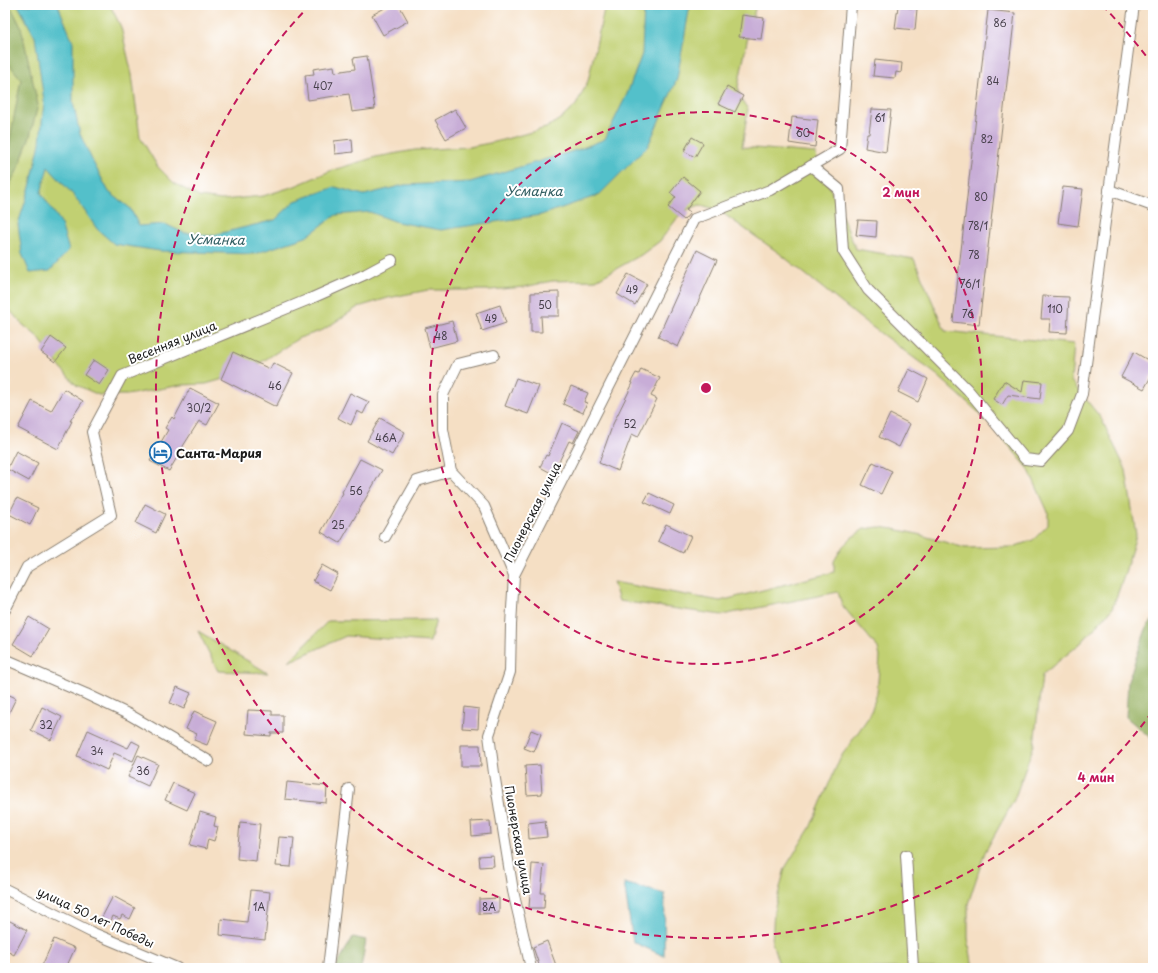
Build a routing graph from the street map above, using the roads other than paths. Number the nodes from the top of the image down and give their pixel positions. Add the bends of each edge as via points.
1 (851, 5) edge
2 (1134, 5) edge
3 (811, 166) junction
4 (1109, 190) junction
5 (1153, 206) edge
6 (392, 260) dead end
7 (494, 354) dead end
8 (451, 471) junction
9 (385, 538) dead end
10 (514, 575) junction
11 (5, 610) edge
12 (5, 659) edge
13 (208, 761) dead end
14 (349, 789) dead end
15 (906, 855) dead end
16 (5, 889) edge
17 (177, 968) edge
18 (328, 968) edge
19 (531, 968) edge
20 (913, 968) edge

1 - 3 street, Пионерская улица via 840,149
2 - 4 street
3 - 4 street via 839,189 843,251 868,290 968,390 1025,459 1040,461 1068,431 1082,394
3 - 10 street, Пионерская улица via 770,190 694,219
4 - 5 street
6 - 11 street, Весенняя улица via 312,298 122,376 92,432 111,515 26,567
7 - 8 street via 458,364 443,395 443,429
8 - 9 street via 417,481
8 - 10 street via 484,506
10 - 19 street, Пионерская улица via 510,672 489,735 514,891
12 - 13 street via 130,715
14 - 18 street
15 - 20 street
16 - 17 street, улица 50 лет Победы via 92,932

